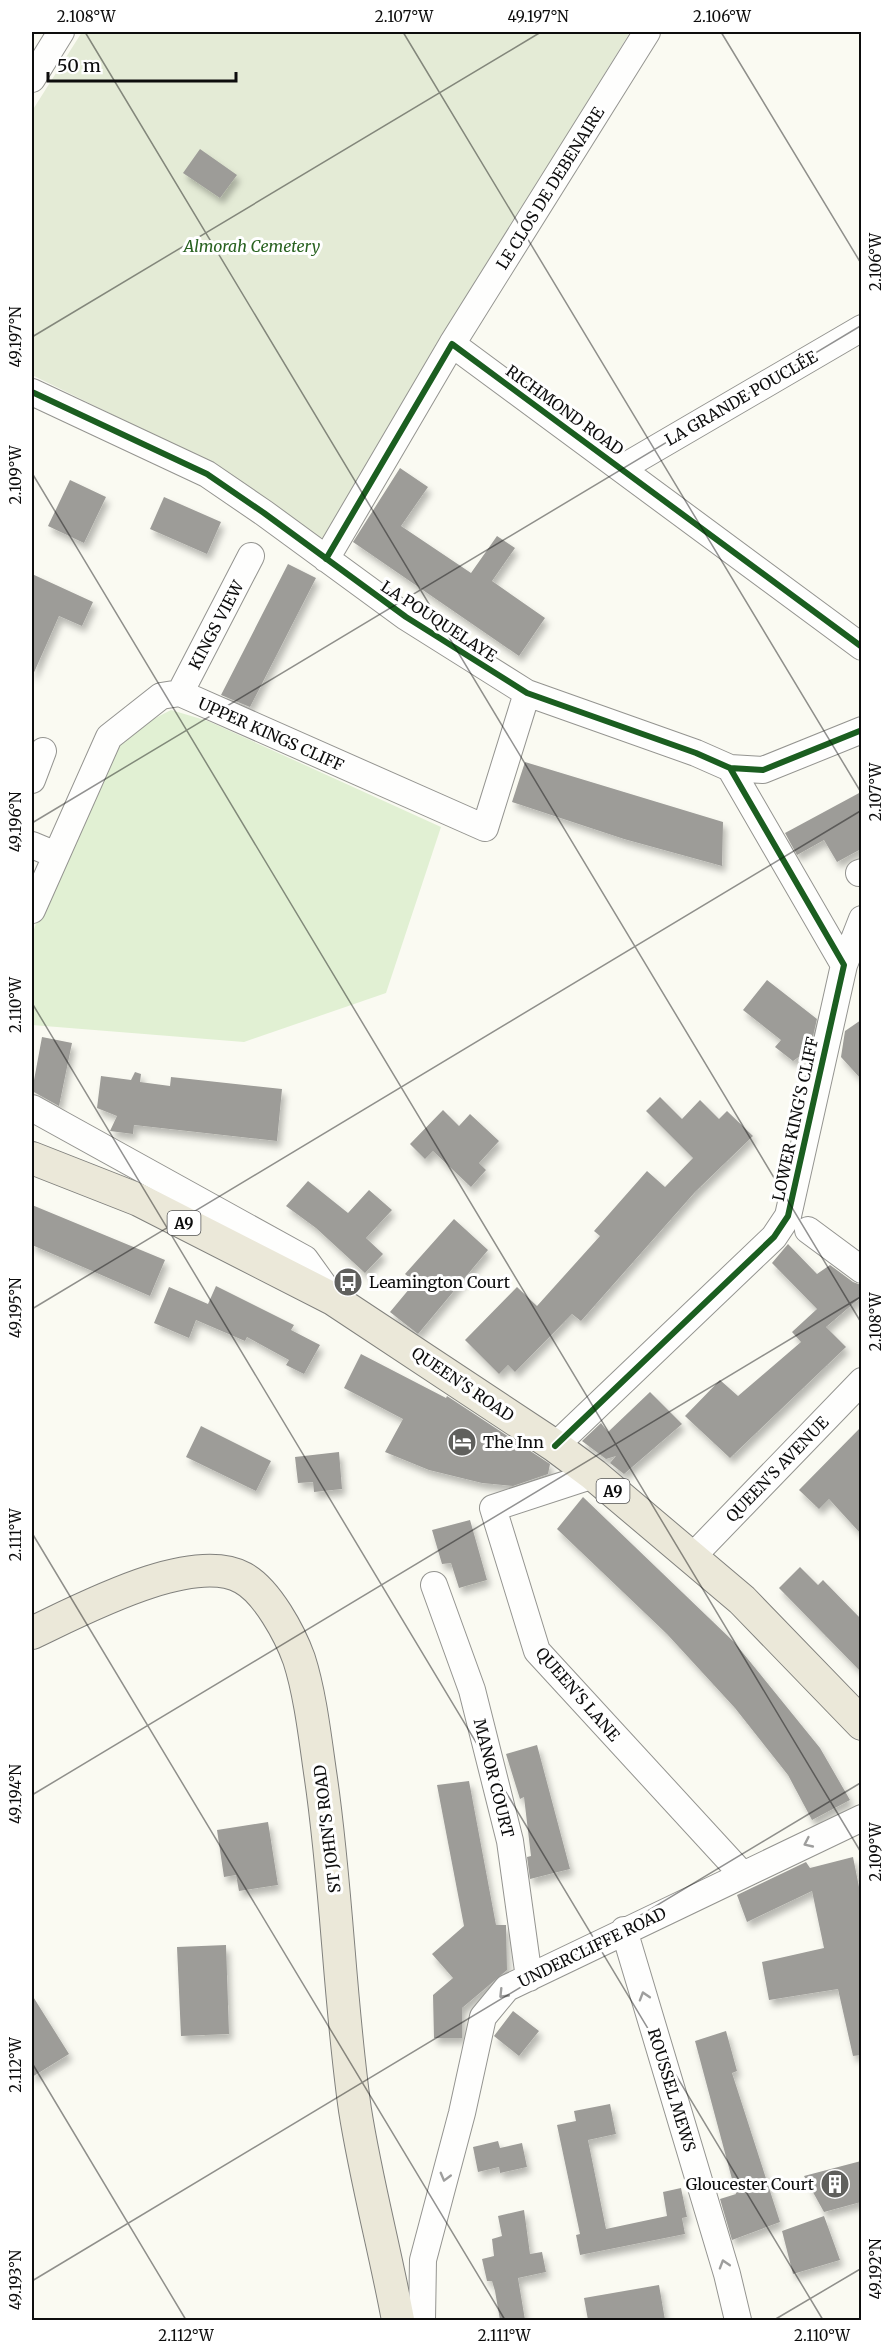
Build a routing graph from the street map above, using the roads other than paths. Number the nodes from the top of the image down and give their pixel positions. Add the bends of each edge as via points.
1 (61, 32) edge
2 (647, 32) edge
3 (32, 78) edge
4 (861, 328) edge
5 (452, 344) junction
6 (32, 392) edge
7 (622, 468) junction
8 (252, 556) dead end
9 (326, 559) junction
10 (861, 647) edge
11 (180, 693) junction
12 (527, 693) junction
13 (861, 730) edge
14 (43, 751) dead end
15 (730, 768) junction
16 (32, 780) edge
17 (32, 845) edge
18 (56, 855) junction
19 (32, 910) edge
20 (861, 918) edge
21 (844, 965) junction
22 (32, 1108) edge
23 (32, 1158) edge
24 (808, 1230) dead end
25 (861, 1270) edge
26 (333, 1299) junction
27 (861, 1381) edge
28 (555, 1446) junction
29 (594, 1475) junction
30 (693, 1556) junction
31 (434, 1585) dead end
32 (32, 1633) edge
33 (861, 1724) edge
34 (861, 1818) edge
35 (742, 1874) junction
36 (624, 1930) junction
37 (529, 1978) junction
38 (398, 2320) edge
39 (422, 2320) edge
40 (738, 2320) edge

1 - 3 street
2 - 5 street, LE CLOS DE DEBENAIRE
4 - 7 street, LA GRANDE POUCLÉE
5 - 7 street, RICHMOND ROAD
5 - 9 street
6 - 9 street, LA POUQUELAYE via 207,474
7 - 10 street, RICHMOND ROAD
8 - 11 street, KINGS VIEW
9 - 12 street, LA POUQUELAYE via 406,617
11 - 12 street, UPPER KINGS CLIFF via 485,828
11 - 18 street, UPPER KINGS CLIFF via 161,696 109,737
12 - 15 street, LA POUQUELAYE
13 - 15 street, LA POUQUELAYE via 763,770
14 - 16 street
15 - 21 street
17 - 18 street
18 - 19 street, UPPER KINGS CLIFF
20 - 21 street, LOWER KING'S CLIFF
21 - 28 street, LOWER KING'S CLIFF via 788,1216 774,1237
22 - 26 street via 305,1259
23 - 26 main road, QUEEN'S ROAD / A9 via 139,1200
24 - 25 street
26 - 28 main road, QUEEN'S ROAD / A9
27 - 30 street, QUEEN'S AVENUE
28 - 29 main road, QUEEN'S ROAD / A9
29 - 30 main road, QUEEN'S ROAD / A9
29 - 35 street, QUEEN'S LANE via 493,1508 537,1651
30 - 33 main road, QUEEN'S ROAD / A9 via 742,1599
31 - 37 street, MANOR COURT via 472,1690 510,1841
32 - 38 main road, ST JOHN'S ROAD via 106,1599 179,1573 216,1570 241,1577 254,1585 272,1607 299,1659 317,1746 355,2110
34 -> 35 street, UNDERCLIFFE ROAD
35 - 36 street, UNDERCLIFFE ROAD
36 - 37 street, UNDERCLIFFE ROAD
40 -> 36 street, ROUSSEL MEWS
37 -> 39 street, UNDERCLIFFE ROAD via 507,1988 483,2018 423,2260

